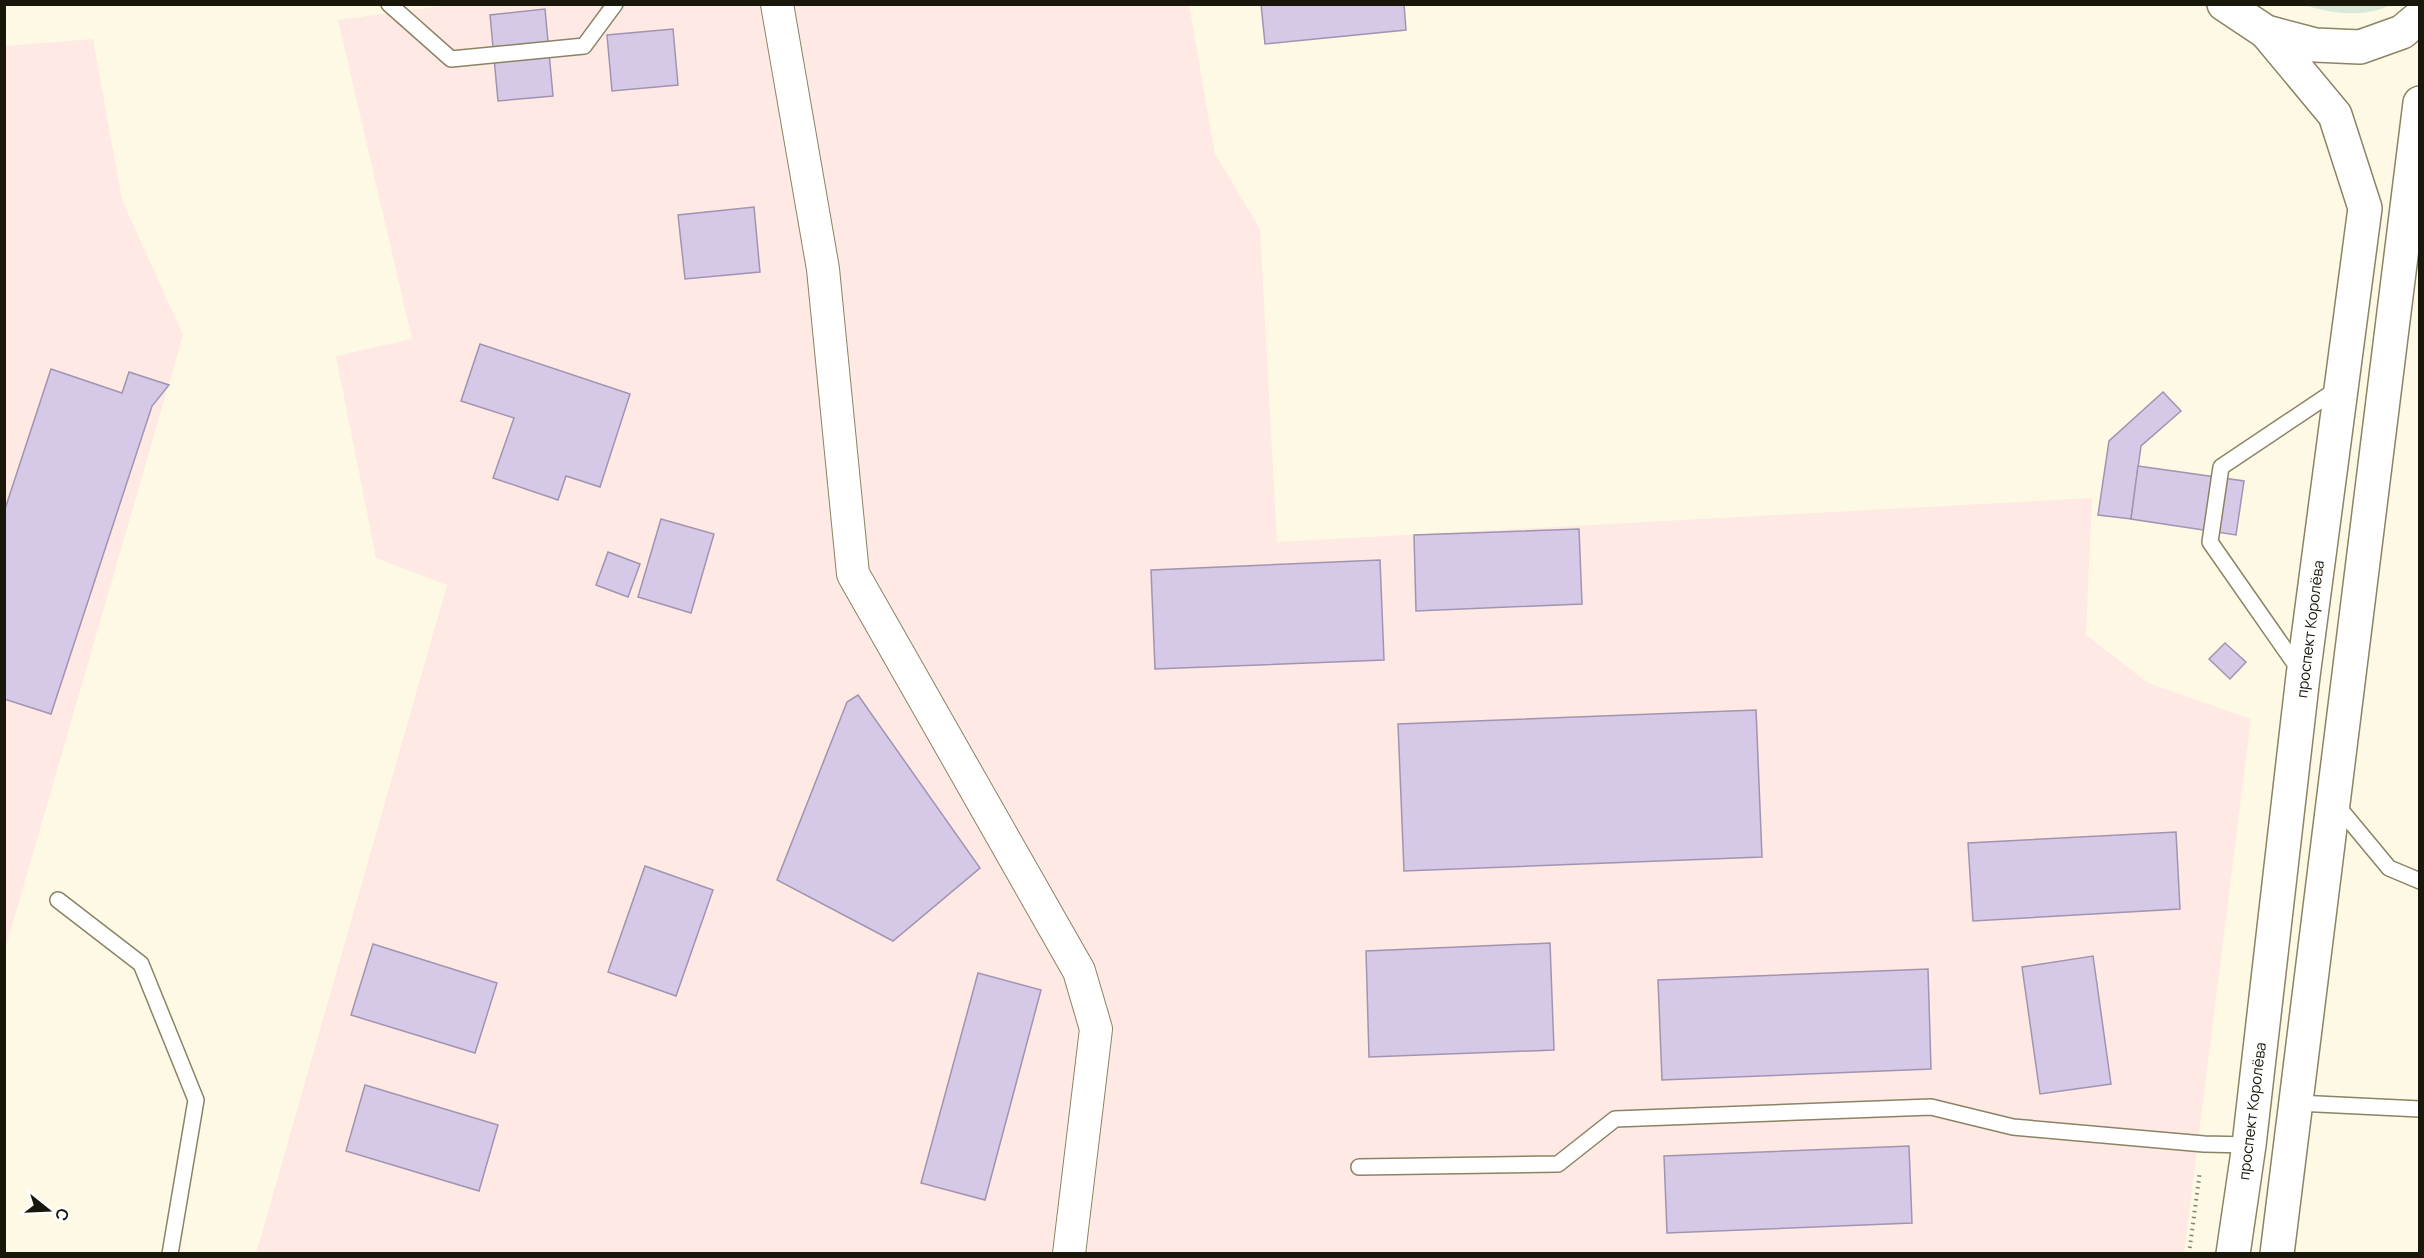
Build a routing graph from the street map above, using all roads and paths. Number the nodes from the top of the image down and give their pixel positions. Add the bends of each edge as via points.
1 (389, 4) edge
2 (615, 4) edge
3 (777, 4) edge
4 (2224, 4) edge
5 (2420, 17) edge
6 (2266, 32) junction
7 (2420, 103) edge
8 (2341, 386) junction
9 (2303, 676) junction
10 (2334, 802) junction
11 (2420, 880) edge
12 (58, 900) dead end
13 (2297, 1103) junction
14 (2420, 1109) edge
15 (2204, 1144) junction
16 (2249, 1145) junction
17 (1359, 1167) dead end
18 (170, 1254) edge
19 (1069, 1254) edge
20 (2189, 1254) edge
21 (2233, 1254) edge
22 (2277, 1254) edge

1 - 2 lane via 450,59 584,46
3 - 19 street via 823,269 853,574 1079,970 1096,1029
4 - 6 main road
5 - 6 main road via 2402,32 2360,47 2315,45
6 - 8 main road, проспект Королёва via 2335,116 2365,208
7 - 10 main road
8 - 9 main road, проспект Королёва
8 - 9 lane via 2221,467 2210,542
9 - 16 main road, проспект Королёва
10 - 11 lane via 2389,868
10 - 13 main road
12 - 18 lane via 141,964 196,1100
13 - 14 lane
13 - 22 main road
15 - 16 lane
15 - 17 lane via 2013,1127 1931,1107 1615,1119 1558,1164
15 - 20 path
16 - 21 main road, проспект Королёва

